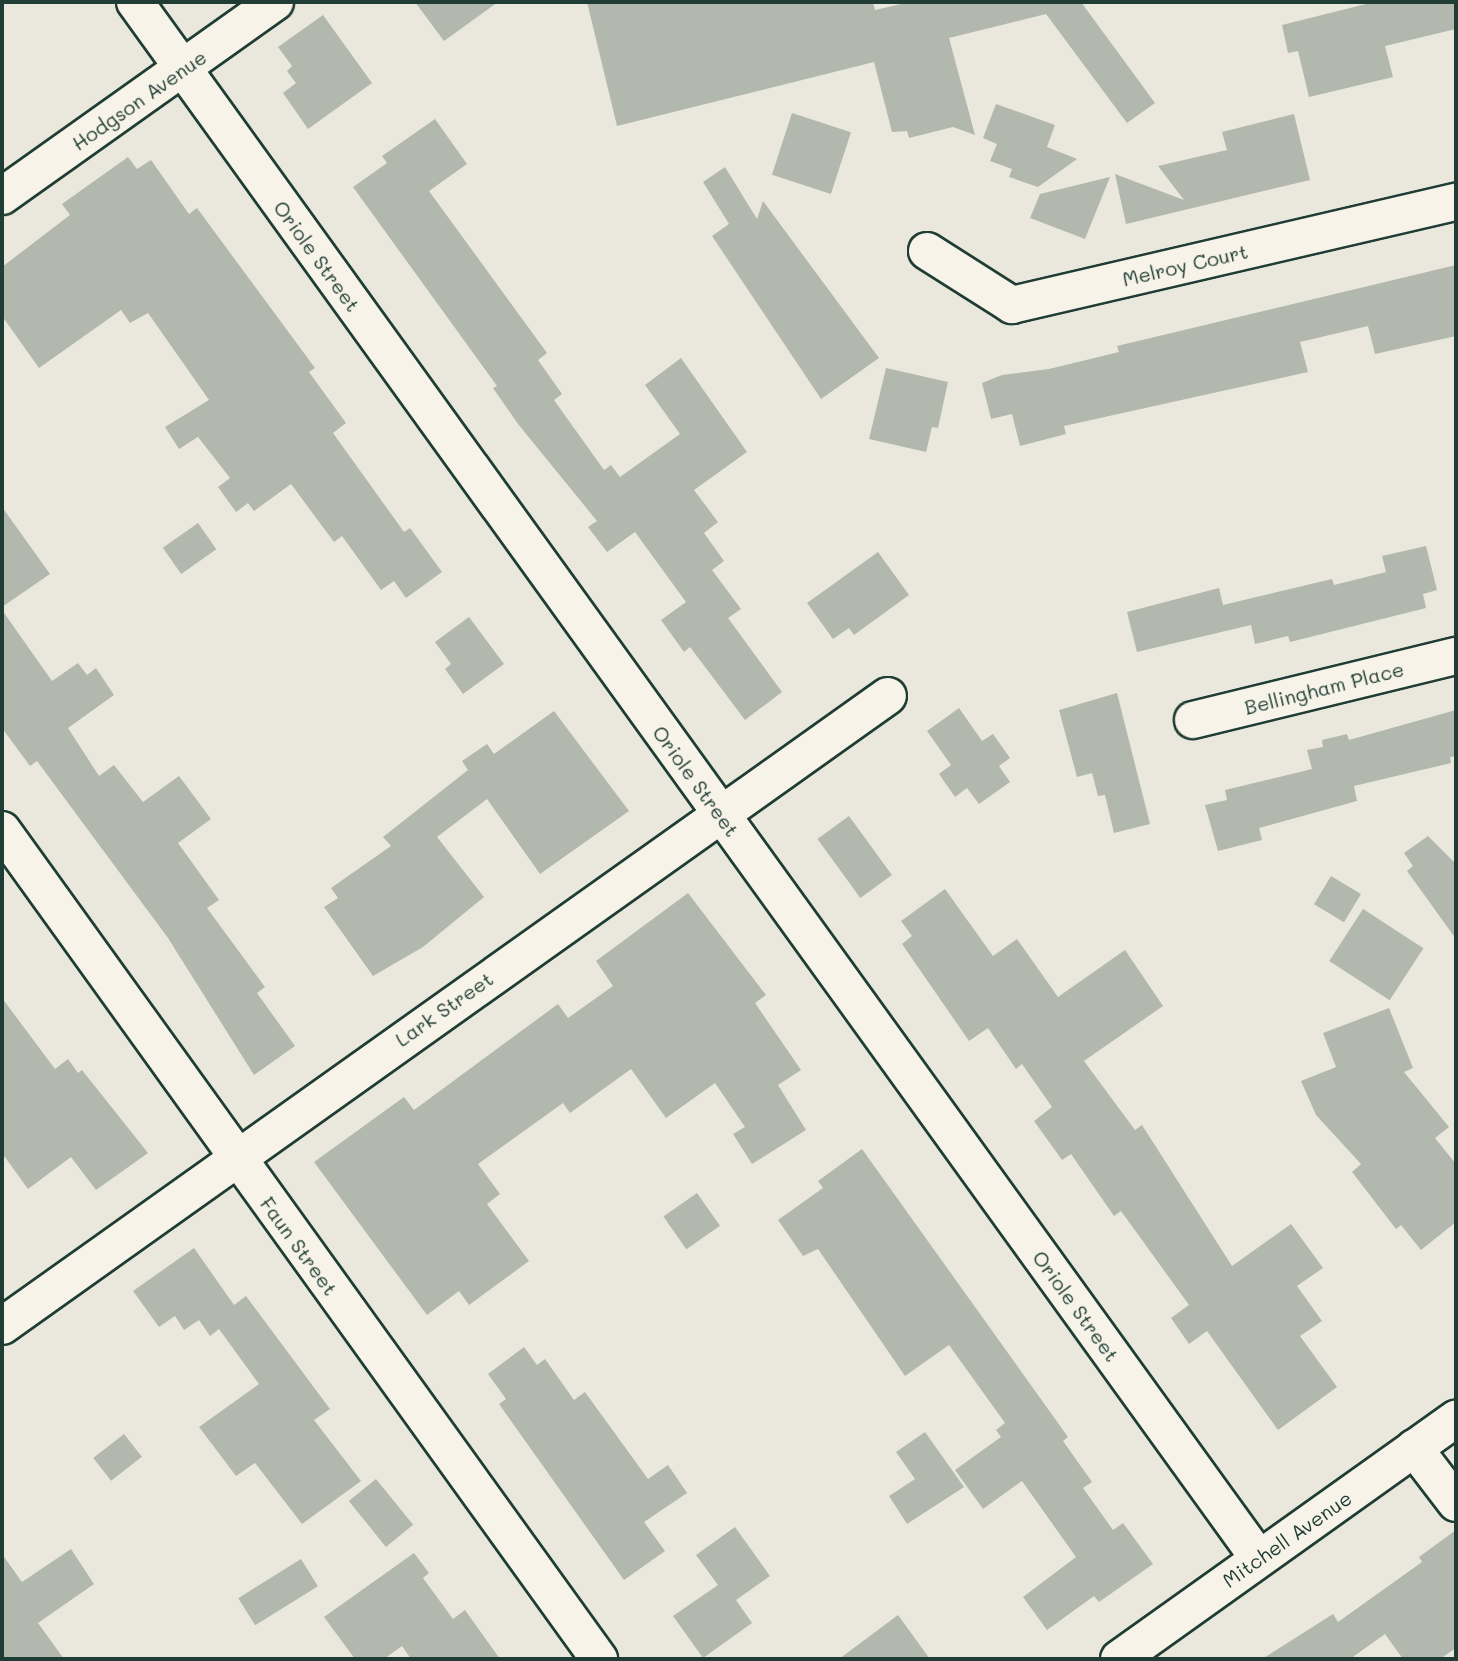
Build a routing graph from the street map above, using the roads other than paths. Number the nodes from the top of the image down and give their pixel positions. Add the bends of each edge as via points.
1 (135, 2) edge
2 (275, 2) edge
3 (181, 70) junction
4 (2, 196) edge
5 (1456, 202) edge
6 (927, 251) dead end
7 (1456, 656) edge
8 (888, 696) dead end
9 (1193, 720) dead end
10 (720, 814) junction
11 (2, 830) edge
12 (235, 1158) junction
13 (2, 1326) edge
14 (1456, 1419) edge
15 (1414, 1448) junction
16 (1456, 1503) edge
17 (1259, 1559) junction
18 (599, 1659) edge
19 (1119, 1659) edge

1 - 3 street, Oriole Street
2 - 3 street, Hodgson Avenue
3 - 4 street, Hodgson Avenue
3 - 10 street, Oriole Street
5 - 6 street, Melroy Court via 1012,305
7 - 9 street, Bellingham Place
8 - 10 street, Lark Street
10 - 12 street, Lark Street
10 - 17 street, Oriole Street
11 - 12 street, Faun Street
12 - 13 street, Lark Street
12 - 18 street, Faun Street
14 - 15 street, Mitchell Avenue
15 - 16 street
15 - 17 street, Mitchell Avenue
17 - 19 street, Mitchell Avenue

